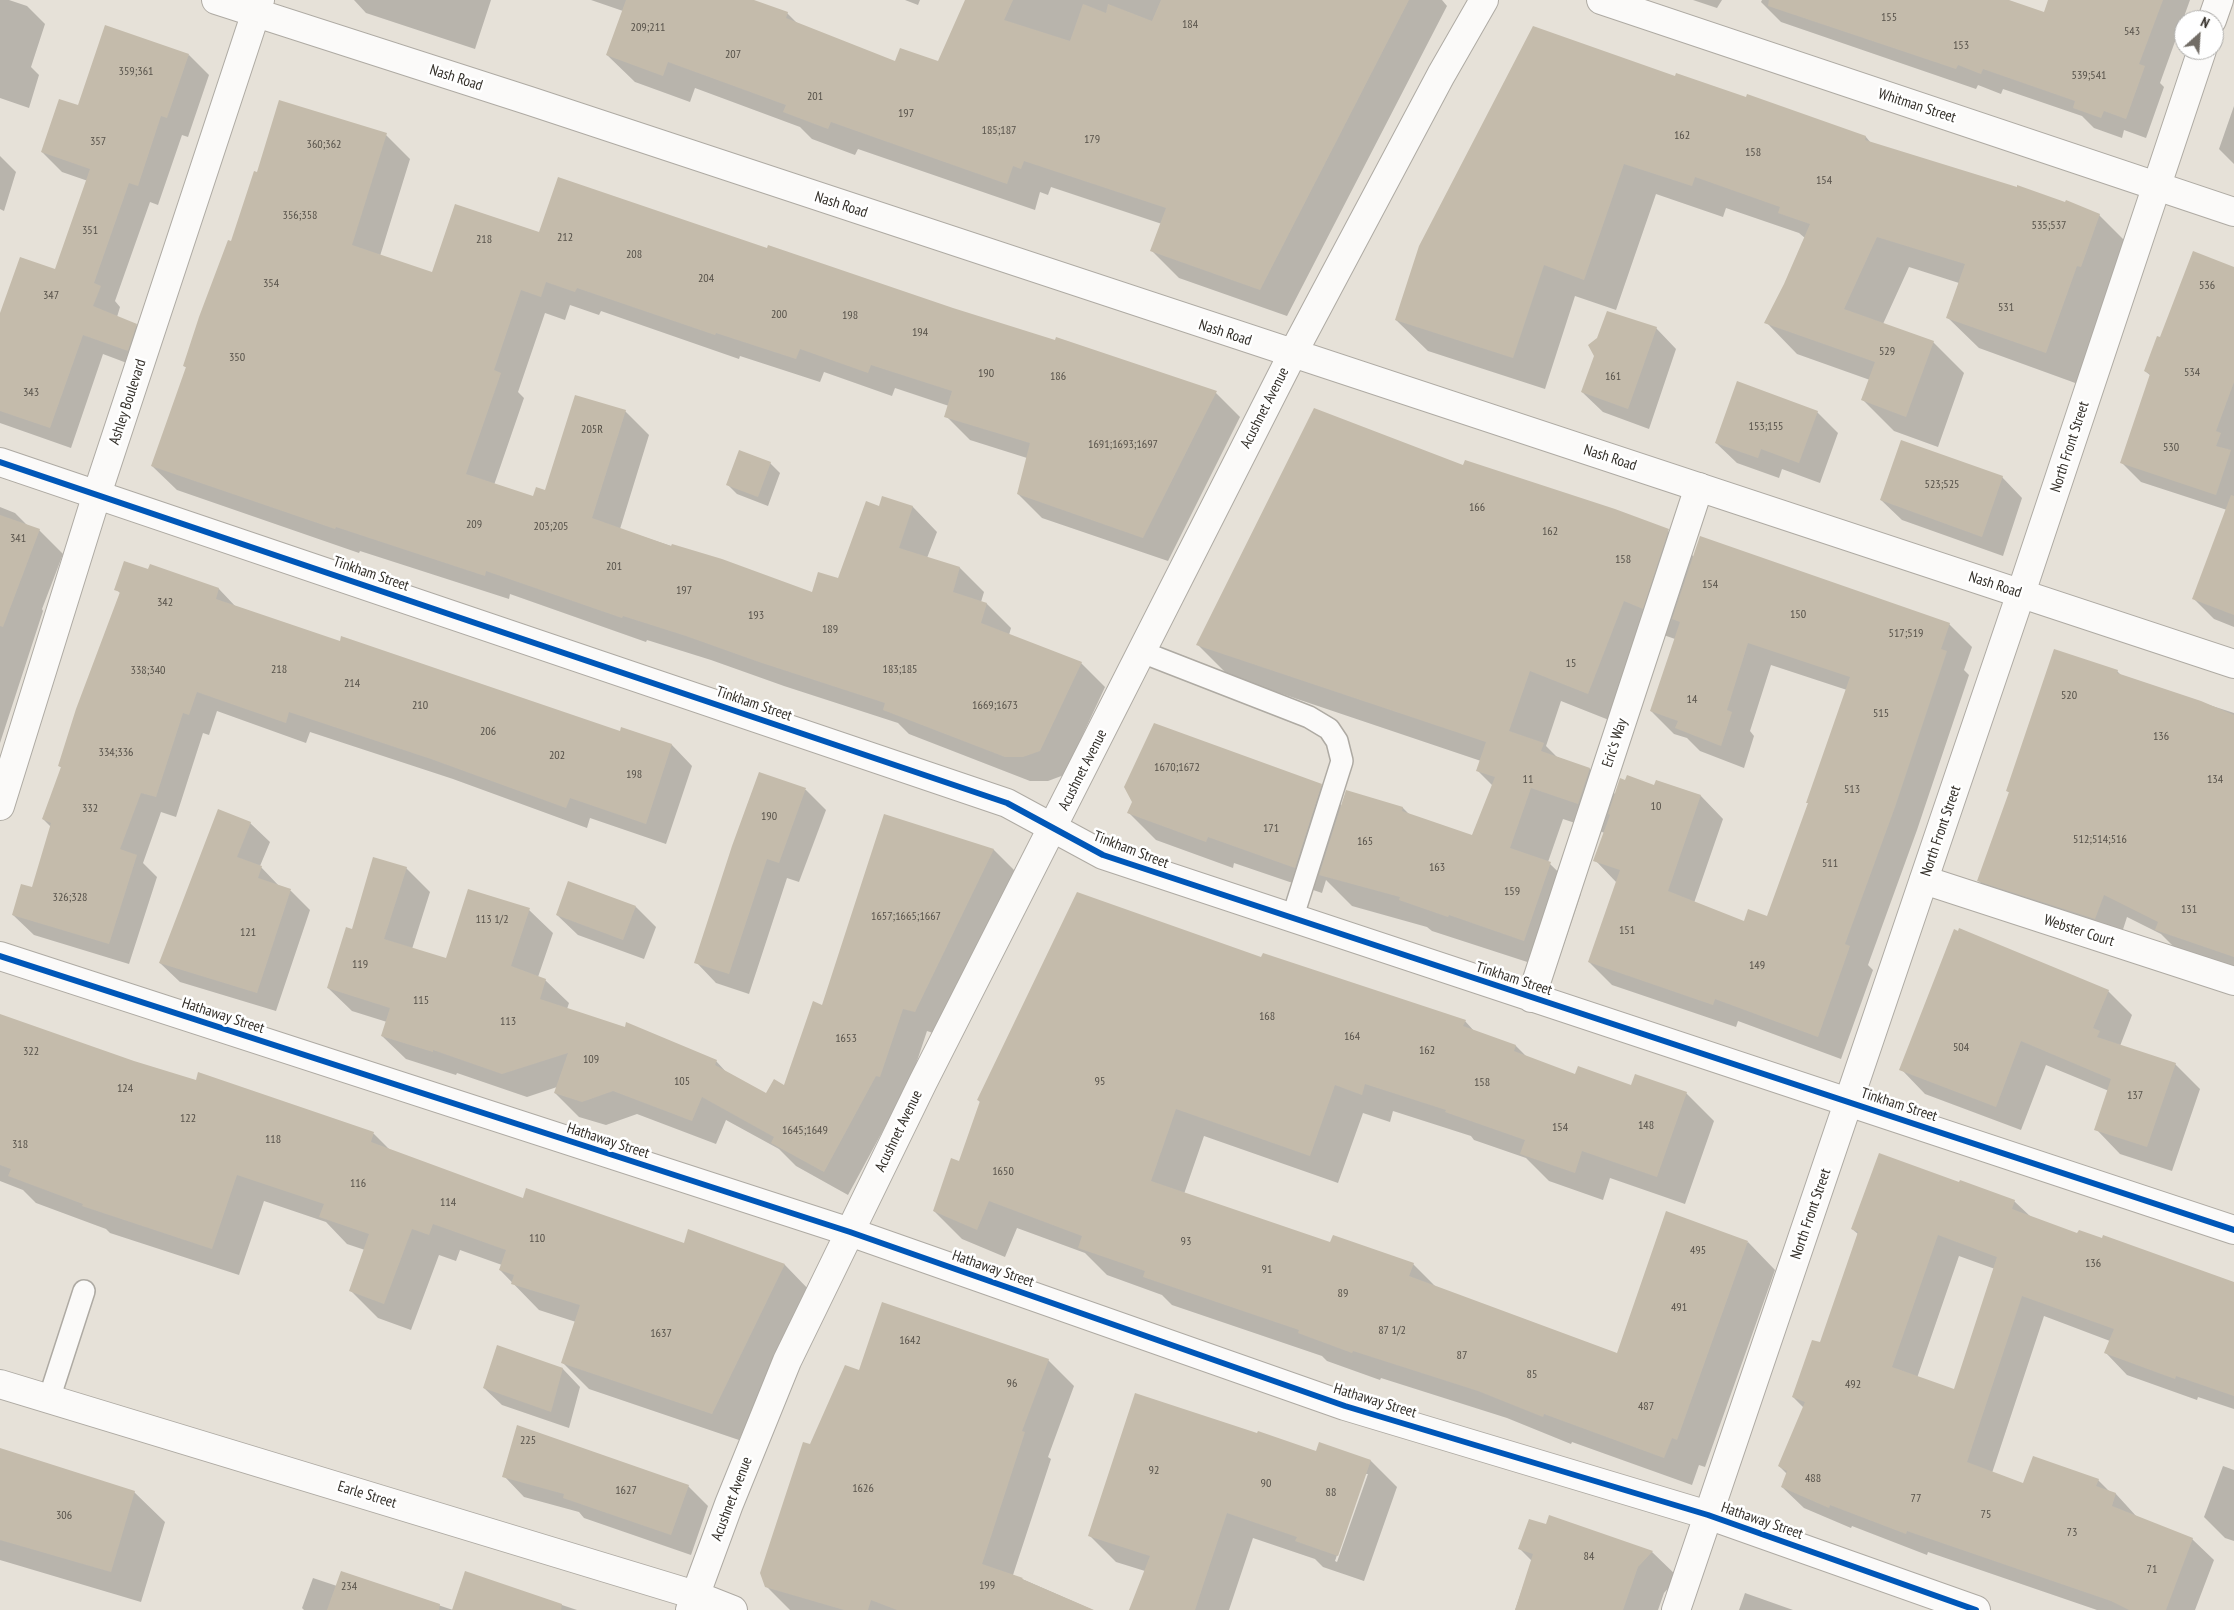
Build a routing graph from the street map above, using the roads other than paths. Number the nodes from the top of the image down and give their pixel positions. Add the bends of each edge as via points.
1 (216, 0) edge
2 (1484, 0) edge
3 (1600, 0) edge
4 (258, 7) edge
5 (2199, 60) edge
6 (2156, 186) junction
7 (2234, 212) edge
8 (1292, 355) junction
9 (0, 462) edge
10 (1698, 487) junction
11 (97, 494) junction
12 (2021, 594) junction
13 (1142, 652) junction
14 (2234, 664) edge
15 (0, 806) edge
16 (1053, 829) junction
17 (1924, 880) junction
18 (1292, 919) junction
19 (0, 956) edge
20 (2234, 981) edge
21 (1531, 998) junction
22 (1850, 1102) junction
23 (2234, 1230) edge
24 (850, 1232) junction
25 (84, 1291) dead end
26 (0, 1384) edge
27 (49, 1399) junction
28 (1708, 1515) junction
29 (693, 1603) edge
30 (733, 1610) edge
31 (1676, 1610) edge
32 (1976, 1610) edge

1 - 4 street, Nash Road
2 - 8 street, Acushnet Avenue
3 - 6 street, Whitman Street
4 - 8 street, Nash Road
4 - 11 street, Ashley Boulevard
5 - 6 street, North Front Street
6 - 7 street, Whitman Street
6 - 12 street, North Front Street
8 - 10 street, Nash Road
8 - 13 street, Acushnet Avenue
9 - 11 street, Tinkham Street
10 - 12 street, Nash Road
10 - 21 street, Eric's Way
11 - 15 street, Ashley Boulevard
11 - 16 street, Tinkham Street via 1007,803
12 - 14 street, Nash Road
12 - 17 street, North Front Street
13 - 16 street, Acushnet Avenue
13 - 18 lane via 1309,718 1329,729 1336,741 1342,761
16 - 18 street, Tinkham Street via 1103,855
16 - 24 street, Acushnet Avenue
17 - 20 street, Webster Court
17 - 22 street, North Front Street
18 - 21 street, Tinkham Street
19 - 24 street, Hathaway Street
21 - 22 street, Tinkham Street
22 - 23 street, Tinkham Street
22 - 28 street, North Front Street
24 - 28 street, Hathaway Street via 1345,1406
24 - 29 street, Acushnet Avenue via 773,1393
25 - 27 lane
26 - 27 street, Earle Street
27 - 29 street, Earle Street
28 - 31 street, North Front Street
28 - 32 street, Hathaway Street
29 - 30 street, Earle Street

